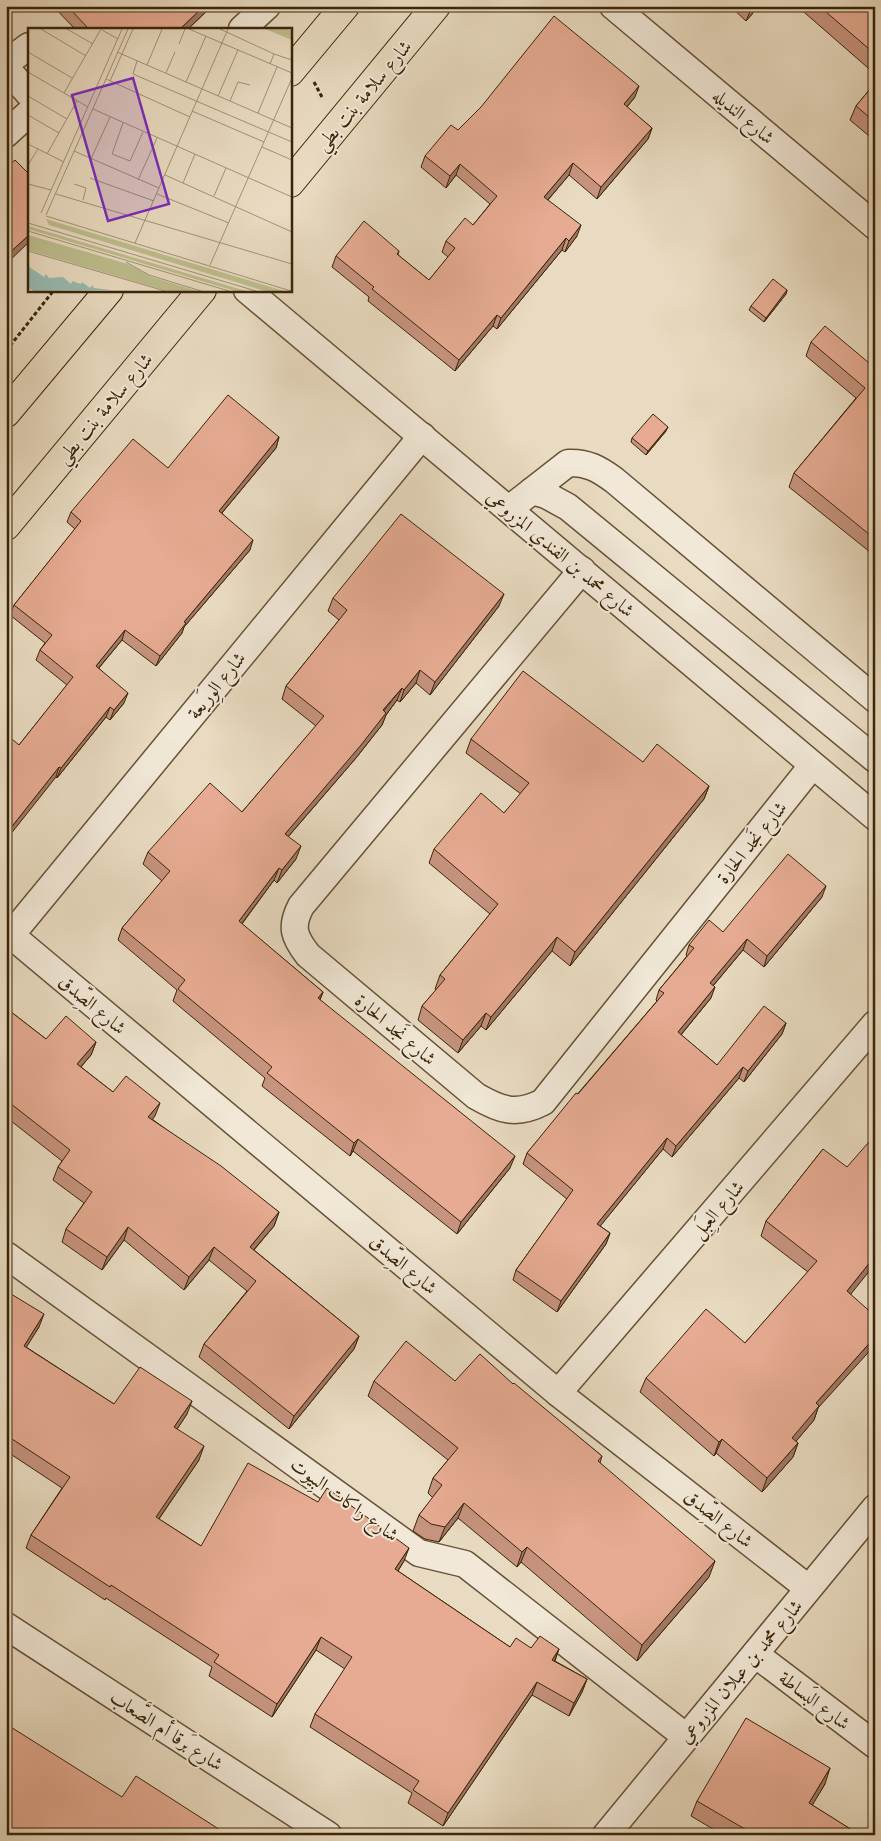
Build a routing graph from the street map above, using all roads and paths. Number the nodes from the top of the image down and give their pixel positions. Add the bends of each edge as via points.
1 (267, 6) edge
2 (436, 6) edge
3 (613, 6) edge
4 (333, 12) edge
5 (243, 28) edge
6 (28, 47) edge
7 (6, 64) edge
8 (6, 68) edge
9 (291, 71) edge
10 (28, 93) edge
11 (28, 114) edge
12 (6, 134) edge
13 (291, 182) edge
14 (875, 226) edge
15 (53, 291) edge
16 (108, 291) edge
17 (201, 291) edge
18 (248, 291) edge
19 (6, 351) edge
20 (6, 413) edge
21 (422, 436) junction
22 (532, 491) junction
23 (509, 509) junction
24 (7, 524) edge
25 (582, 570) junction
26 (875, 699) edge
27 (875, 759) edge
28 (812, 766) junction
29 (875, 817) edge
30 (9, 933) edge
31 (875, 1024) edge
32 (7, 1257) edge
33 (558, 1393) junction
34 (875, 1508) edge
35 (808, 1588) junction
36 (6, 1626) edge
37 (755, 1654) junction
38 (685, 1736) junction
39 (875, 1745) edge
40 (328, 1835) edge
41 (606, 1835) edge

1 - 5 street
2 - 13 main road, شارع سلامة بنت بطي
3 - 14 street, شارع النديله
4 - 9 main road
6 - 7 street
8 - 10 street
11 - 12 street
15 - 19 path
16 - 20 main road
17 - 24 main road, شارع سلامة بنت بطي
18 - 21 street, شارع محمد بن الفندي المزروعي
21 - 23 street, شارع محمد بن الفندي المزروعي
21 - 30 street, شارع الوِرَيعة
22 - 23 street
22 - 26 street via 568,463 594,467 614,480
22 - 27 street via 568,507
23 - 25 street, شارع محمد بن الفندي المزروعي
25 - 28 street, شارع محمد بن الفندي المزروعي
25 - 28 street, شارع نَجد الحارة via 301,906 294,929 296,940 308,955 476,1096 495,1107 514,1111 530,1109 543,1102
28 - 29 street, شارع محمد بن الفندي المزروعي
30 - 33 street, شارع الصِّدق
31 - 33 street, شارع العِبَل
32 - 38 street, شارع راكات البِيوت via 419,1553 465,1564
33 - 35 street, شارع الصِّدق
34 - 35 street, شارع محمد بن عبلان المزروعي
35 - 37 street, شارع محمد بن عبلان المزروعي
36 - 40 street, شارع بَرقا أم الصَّعاب
37 - 38 street, شارع محمد بن عبلان المزروعي
37 - 39 street, شارع البَساطة
38 - 41 street, شارع محمد بن عبلان المزروعي

